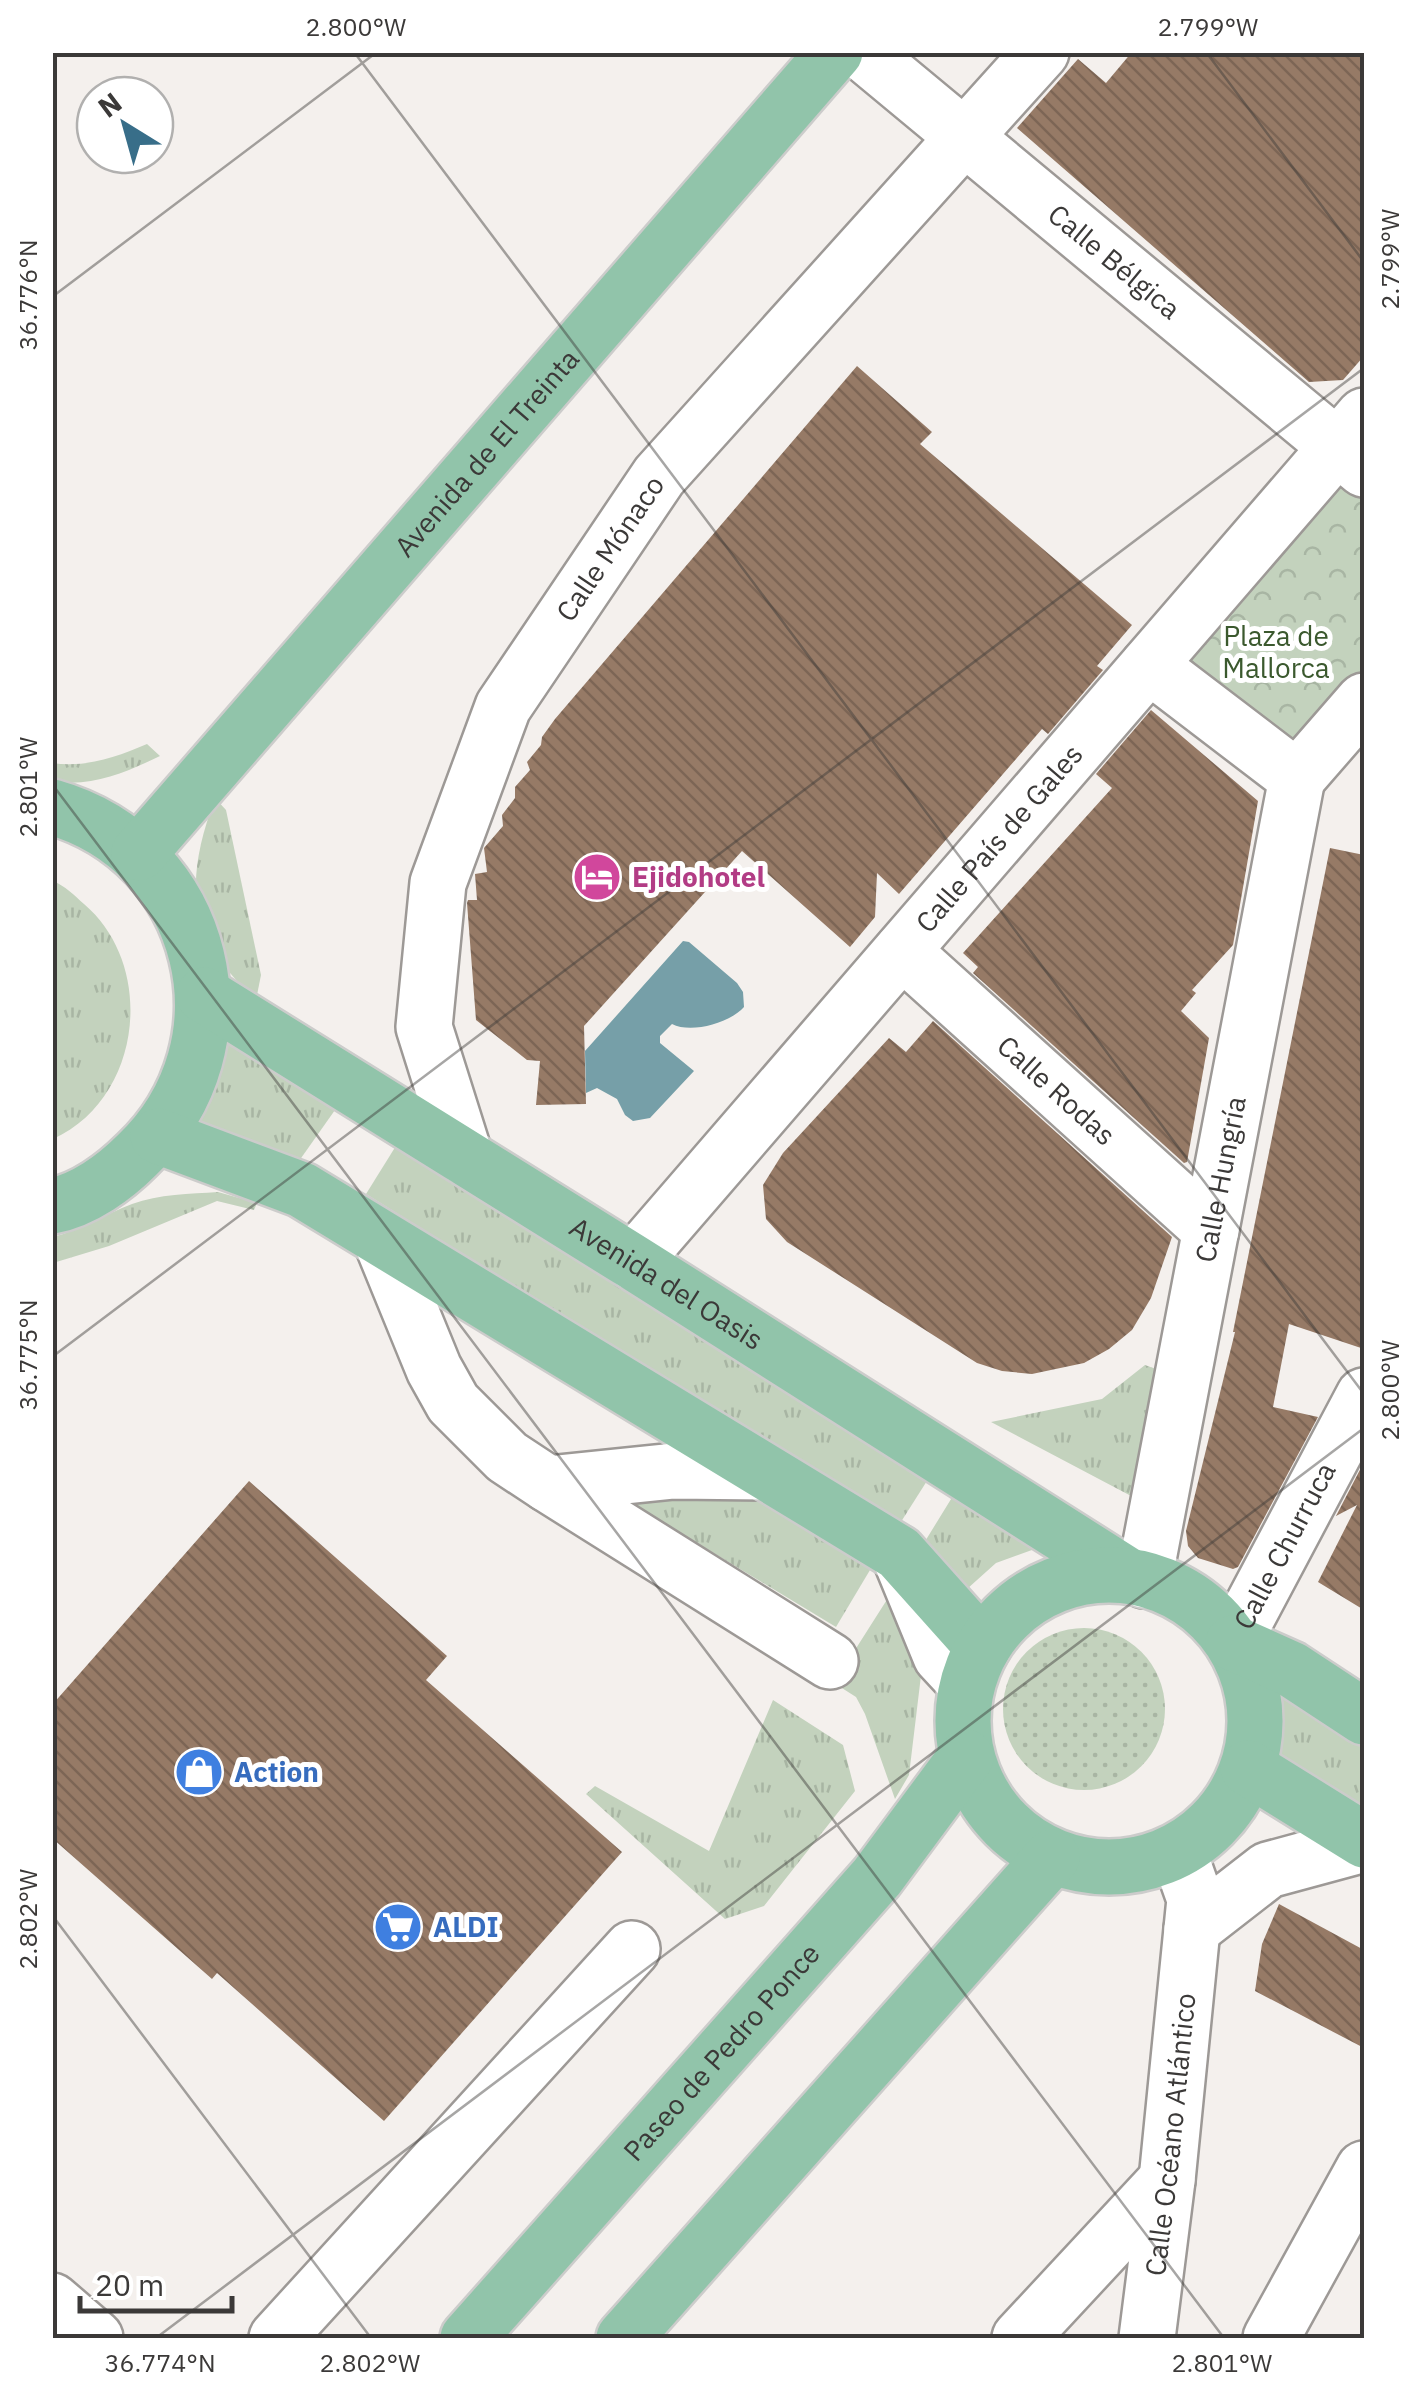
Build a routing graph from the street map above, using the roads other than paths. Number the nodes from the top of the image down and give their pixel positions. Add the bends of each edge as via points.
1 (835, 52) edge
2 (862, 52) edge
3 (1041, 52) edge
4 (965, 137) junction
5 (1356, 444) edge
6 (1149, 665) junction
7 (1364, 700) edge
8 (1297, 778) junction
9 (52, 807) edge
10 (139, 853) junction
11 (902, 952) junction
12 (204, 995) junction
13 (158, 1136) junction
14 (465, 1157) junction
15 (52, 1206) edge
16 (1211, 1230) junction
17 (382, 1242) junction
18 (633, 1262) junction
19 (1364, 1396) edge
20 (765, 1472) junction
21 (548, 1484) junction
22 (1136, 1578) junction
23 (1233, 1642) junction
24 (830, 1661) dead end
25 (975, 1666) junction
26 (1364, 1717) edge
27 (966, 1757) junction
28 (1248, 1768) junction
29 (1364, 1842) edge
30 (1178, 1851) junction
31 (1052, 1857) junction
32 (1192, 1929) junction
33 (632, 1948) dead end
34 (1364, 2170) edge
35 (1168, 2180) junction
36 (52, 2301) edge
37 (94, 2338) edge
38 (277, 2338) edge
39 (468, 2338) edge
40 (624, 2338) edge
41 (1020, 2338) edge
42 (1147, 2338) edge
43 (1270, 2338) edge

1 - 10 main road, Avenida de El Treinta
2 - 4 street, Calle Bélgica
3 - 4 street, Calle Mónaco
4 - 5 street, Calle Bélgica
4 - 14 street, Calle Mónaco via 659,476 503,707 438,883 424,1027
5 - 6 street, Calle País de Gales
6 - 8 street
6 - 11 street, Calle País de Gales
7 - 8 street
8 - 16 street, Calle Hungría
9 - 10 main road via 84,816
10 - 12 main road via 172,894 195,942
11 - 16 street, Calle Rodas
11 - 18 street, Calle País de Gales
12 - 13 main road via 200,1046 185,1093
12 - 14 main road, Avenida del Oasis
13 - 15 main road via 114,1177
13 - 17 main road via 302,1190
14 - 18 main road, Avenida del Oasis
16 - 22 street, Calle Hungría
17 - 20 main road
17 - 21 street via 453,1403 507,1457
18 - 22 main road, Avenida del Oasis
19 - 23 street, Calle Churruca
20 - 21 street via 674,1471
20 - 25 main road via 899,1553
21 - 24 street
22 - 23 main road via 1169,1587 1206,1610
22 - 25 main road via 1084,1577 1043,1590 1004,1614
23 - 26 main road via 1291,1669
23 - 28 main road via 1251,1682 1256,1725
25 - 27 main road via 963,1710
27 - 31 main road via 984,1798 1013,1833
27 - 39 main road, Paseo de Pedro Ponce via 877,1877
28 - 29 main road
28 - 30 main road via 1232,1802
29 - 32 street via 1268,1870
30 - 31 main road via 1136,1865 1094,1867
30 - 32 street, Calle Océano Atlántico via 1195,1900
31 - 40 main road
32 - 35 street, Calle Océano Atlántico
33 - 38 street
34 - 43 street
35 - 41 street
35 - 42 street, Calle Océano Atlántico
36 - 37 street

